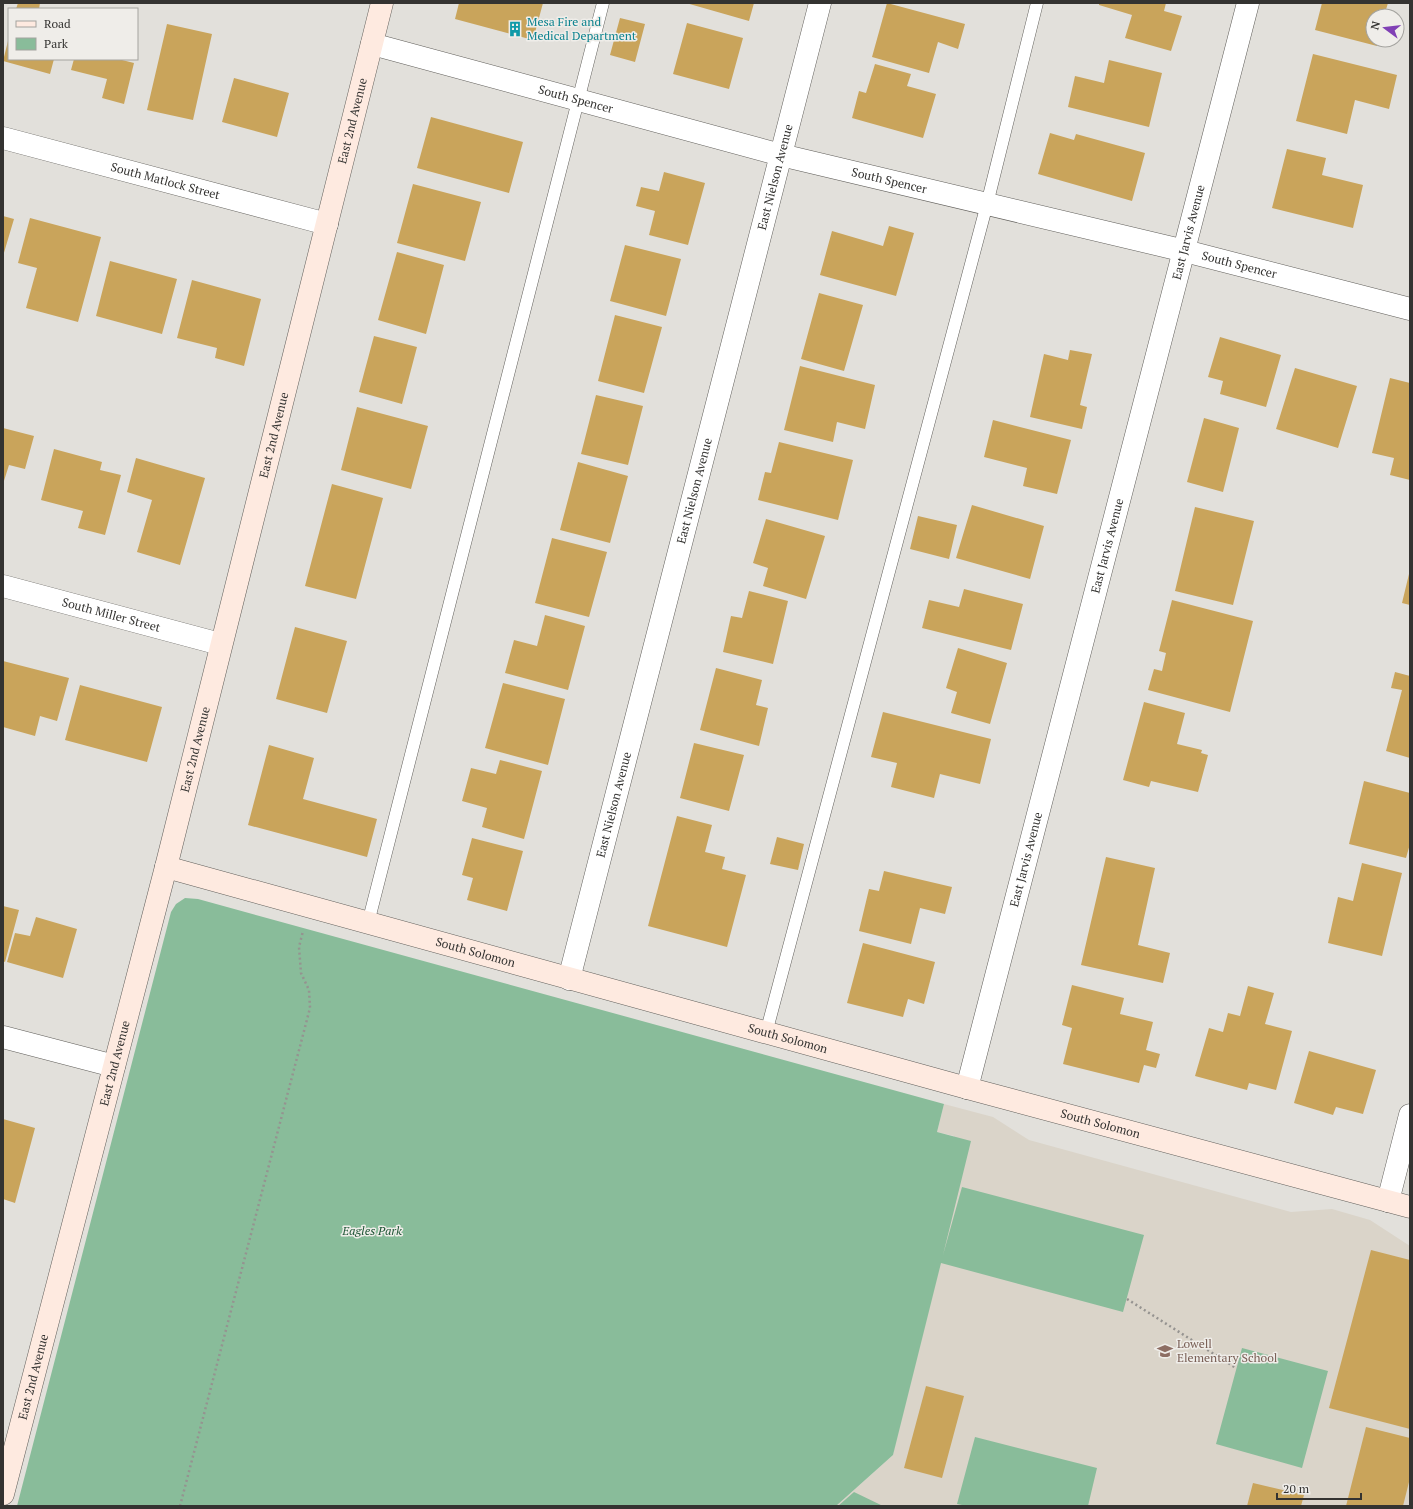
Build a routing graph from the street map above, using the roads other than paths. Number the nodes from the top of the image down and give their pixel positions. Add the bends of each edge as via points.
1 (382, 3) edge
2 (603, 3) edge
3 (820, 3) edge
4 (1037, 3) edge
5 (1248, 3) edge
6 (372, 44) junction
7 (578, 100) junction
8 (3, 138) edge
9 (780, 155) junction
10 (987, 204) junction
11 (328, 224) junction
12 (1185, 251) junction
13 (1410, 308) edge
14 (3, 586) edge
15 (220, 644) junction
16 (166, 867) junction
17 (368, 923) junction
18 (569, 979) junction
19 (766, 1033) junction
20 (3, 1037) edge
21 (114, 1066) junction
22 (967, 1088) junction
23 (1410, 1115) edge
24 (1388, 1201) junction
25 (1410, 1207) edge
26 (3, 1494) edge

1 - 6 street, East 2nd Avenue
2 - 7 lane
3 - 9 street, East Nielson Avenue
4 - 10 lane
5 - 12 street, East Jarvis Avenue
6 - 7 street, South Spencer
6 - 11 street, East 2nd Avenue
7 - 9 street, South Spencer
7 - 17 lane
8 - 11 street, South Matlock Street
9 - 10 street, South Spencer
9 - 18 street, East Nielson Avenue
10 - 12 street, South Spencer
10 - 19 lane
11 - 15 street, East 2nd Avenue
12 - 13 street, South Spencer
12 - 22 street, East Jarvis Avenue
14 - 15 street, South Miller Street
15 - 16 street, East 2nd Avenue
16 - 17 street, South Solomon
16 - 21 street, East 2nd Avenue
17 - 18 street, South Solomon
18 - 19 street, South Solomon
19 - 22 street, South Solomon
20 - 21 street
21 - 26 street, East 2nd Avenue
22 - 24 street, South Solomon
23 - 24 street
24 - 25 street, South Solomon

